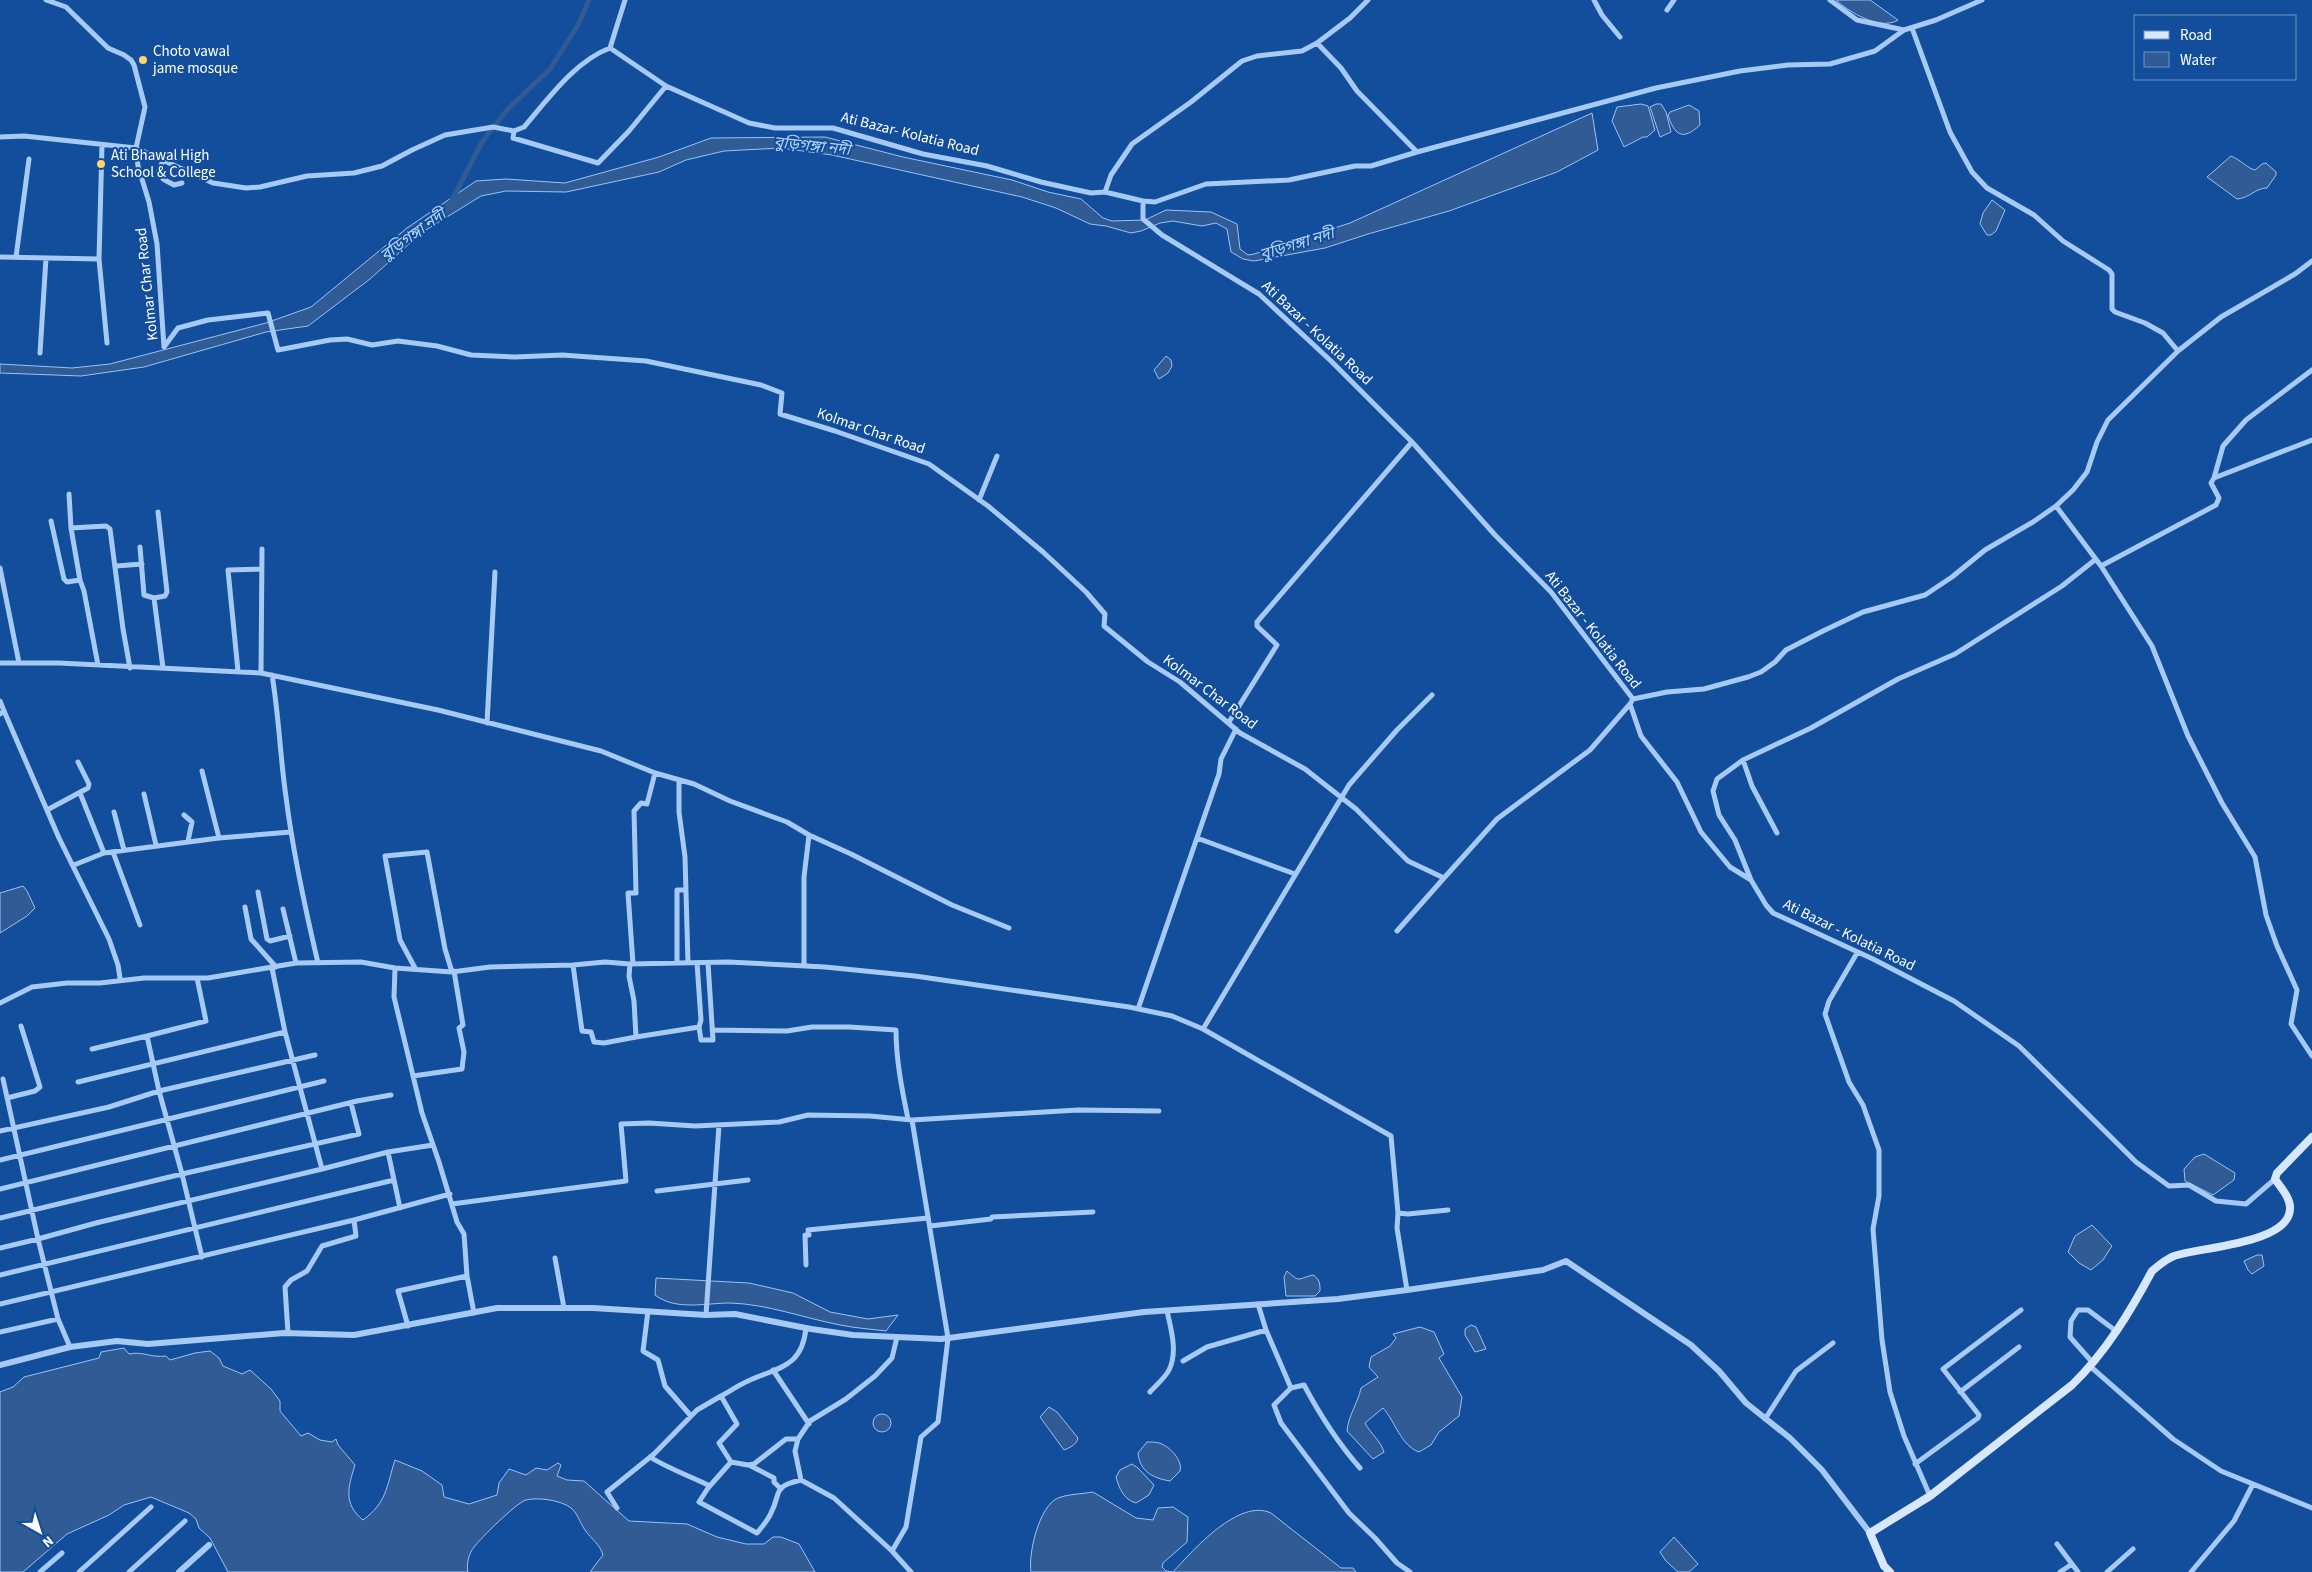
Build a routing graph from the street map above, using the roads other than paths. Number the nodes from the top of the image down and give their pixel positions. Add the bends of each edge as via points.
1 (46, 0) edge
2 (625, 0) edge
3 (1368, 0) edge
4 (1594, 0) edge
5 (1674, 0) edge
6 (1830, 0) edge
7 (1982, 0) edge
8 (1667, 10) dead end
9 (1912, 28) junction
10 (1904, 30) junction
11 (1620, 37) dead end
12 (1317, 43) junction
13 (610, 48) junction
14 (666, 86) junction
15 (514, 131) junction
16 (0, 137) edge
17 (0, 141) edge
18 (102, 145) junction
19 (136, 148) junction
20 (1417, 152) junction
21 (29, 159) dead end
22 (163, 160) junction
23 (182, 183) dead end
24 (1105, 192) junction
25 (1143, 202) junction
26 (0, 257) edge
27 (16, 257) junction
28 (46, 258) junction
29 (99, 259) junction
30 (2312, 261) edge
31 (108, 343) dead end
32 (2178, 351) junction
33 (40, 353) dead end
34 (2312, 370) edge
35 (2312, 440) edge
36 (1412, 442) junction
37 (998, 456) dead end
38 (2214, 478) junction
39 (69, 494) dead end
40 (979, 500) junction
41 (2056, 506) junction
42 (158, 512) dead end
43 (52, 521) dead end
44 (72, 528) junction
45 (140, 547) dead end
46 (262, 549) dead end
47 (2096, 559) junction
48 (142, 564) junction
49 (116, 566) junction
50 (2101, 566) junction
51 (0, 568) edge
52 (262, 570) junction
53 (495, 572) dead end
54 (80, 580) junction
55 (154, 598) junction
56 (0, 663) edge
57 (19, 663) junction
58 (98, 665) junction
59 (130, 668) junction
60 (163, 668) junction
61 (238, 671) junction
62 (261, 673) junction
63 (272, 675) junction
64 (1432, 695) dead end
65 (0, 701) edge
66 (1631, 702) junction
67 (2, 713) edge
68 (1230, 722) junction
69 (487, 723) junction
70 (1236, 729) junction
71 (1743, 760) junction
72 (78, 762) dead end
73 (202, 771) dead end
74 (655, 773) junction
75 (679, 780) junction
76 (80, 794) junction
77 (144, 794) dead end
78 (1341, 798) junction
79 (48, 810) junction
80 (114, 812) dead end
81 (184, 815) dead end
82 (291, 832) junction
83 (1777, 833) dead end
84 (809, 835) junction
85 (219, 838) junction
86 (1197, 838) junction
87 (188, 841) junction
88 (156, 845) junction
89 (124, 850) junction
90 (113, 852) junction
91 (104, 853) junction
92 (74, 865) junction
93 (1295, 874) junction
94 (1444, 878) junction
95 (1751, 880) junction
96 (686, 890) junction
97 (258, 892) dead end
98 (244, 907) dead end
99 (282, 909) dead end
100 (140, 925) dead end
101 (1009, 928) dead end
102 (1397, 931) dead end
103 (290, 936) junction
104 (1857, 953) junction
105 (296, 963) junction
106 (318, 963) junction
107 (677, 963) junction
108 (688, 963) junction
109 (696, 963) junction
110 (708, 963) junction
111 (632, 964) junction
112 (573, 965) junction
113 (804, 966) junction
114 (274, 968) junction
115 (394, 968) junction
116 (415, 968) junction
117 (453, 972) junction
118 (197, 978) junction
119 (119, 981) junction
120 (0, 1003) edge
121 (1138, 1009) junction
122 (21, 1026) dead end
123 (699, 1027) junction
124 (1203, 1029) junction
125 (712, 1030) junction
126 (285, 1032) junction
127 (147, 1036) junction
128 (636, 1036) junction
129 (92, 1049) dead end
130 (315, 1055) dead end
131 (2312, 1056) edge
132 (292, 1061) junction
133 (154, 1063) junction
134 (413, 1076) junction
135 (3, 1079) dead end
136 (324, 1081) dead end
137 (78, 1082) dead end
138 (298, 1087) junction
139 (159, 1091) junction
140 (391, 1095) dead end
141 (7, 1098) junction
142 (351, 1102) junction
143 (1159, 1111) dead end
144 (306, 1113) junction
145 (166, 1118) junction
146 (910, 1119) junction
147 (719, 1125) junction
148 (13, 1128) junction
149 (0, 1131) edge
150 (2312, 1137) edge
151 (315, 1144) junction
152 (433, 1145) junction
153 (173, 1146) junction
154 (388, 1152) junction
155 (20, 1155) junction
156 (0, 1160) edge
157 (322, 1169) junction
158 (182, 1174) junction
159 (2275, 1179) junction
160 (394, 1180) junction
161 (748, 1180) dead end
162 (26, 1183) junction
163 (715, 1184) junction
164 (0, 1189) edge
165 (657, 1191) dead end
166 (450, 1194) junction
167 (188, 1200) junction
168 (452, 1204) junction
169 (400, 1208) junction
170 (31, 1210) junction
171 (1448, 1210) dead end
172 (1093, 1212) dead end
173 (1398, 1213) junction
174 (0, 1218) edge
175 (928, 1218) junction
176 (354, 1220) junction
177 (930, 1226) junction
178 (195, 1229) junction
179 (38, 1239) junction
180 (0, 1248) edge
181 (202, 1257) junction
182 (555, 1258) dead end
183 (44, 1264) junction
184 (806, 1265) dead end
185 (0, 1275) edge
186 (467, 1276) junction
187 (1407, 1290) junction
188 (50, 1291) junction
189 (0, 1304) edge
190 (1258, 1304) junction
191 (564, 1308) junction
192 (2021, 1310) dead end
193 (648, 1311) junction
194 (1167, 1311) junction
195 (474, 1313) junction
196 (706, 1315) junction
197 (58, 1319) junction
198 (408, 1326) junction
199 (806, 1328) junction
200 (1266, 1330) junction
201 (2116, 1331) junction
202 (0, 1332) edge
203 (288, 1333) junction
204 (897, 1337) junction
205 (948, 1338) junction
206 (1833, 1343) dead end
207 (70, 1347) junction
208 (2019, 1347) dead end
209 (1183, 1361) dead end
210 (0, 1365) edge
211 (2092, 1365) junction
212 (774, 1370) junction
213 (1290, 1388) junction
214 (1150, 1392) dead end
215 (1960, 1392) junction
216 (721, 1396) junction
217 (691, 1416) junction
218 (1765, 1418) junction
219 (809, 1424) junction
220 (798, 1439) junction
221 (650, 1457) junction
222 (731, 1462) junction
223 (1915, 1464) junction
224 (749, 1465) junction
225 (1360, 1468) dead end
226 (801, 1480) junction
227 (2253, 1484) junction
228 (710, 1486) junction
229 (781, 1489) junction
230 (1927, 1498) junction
231 (151, 1507) dead end
232 (617, 1508) dead end
233 (2312, 1508) edge
234 (185, 1521) dead end
235 (1870, 1533) junction
236 (2057, 1544) dead end
237 (209, 1545) dead end
238 (2133, 1549) dead end
239 (892, 1551) junction
240 (62, 1553) dead end
241 (2072, 1564) junction
242 (40, 1572) edge
243 (80, 1572) edge
244 (129, 1572) edge
245 (179, 1572) edge
246 (911, 1572) edge
247 (1410, 1572) edge
248 (1890, 1572) edge
249 (2060, 1572) edge
250 (2078, 1572) edge
251 (2108, 1572) edge
252 (2191, 1572) edge

1 - 19 street via 66,7 108,48 131,60 145,107
2 - 13 street
3 - 12 street
4 - 11 street
5 - 8 street
6 - 10 street via 1857,20
7 - 9 street
9 - 10 street
9 - 32 street via 1950,132 1972,172 1987,188 2034,215 2056,236 2109,270 2112,274 2112,309 2162,333
10 - 20 street via 1875,51 1830,64 1740,71 1656,88
12 - 20 street via 1342,68 1357,91
12 - 24 street via 1302,51 1242,61 1132,144 1111,174
13 - 14 street, Ati Bazar- Kolatia Road
13 - 15 street via 572,74 524,127
14 - 15 street via 598,163 513,138
14 - 24 street, Ati Bazar- Kolatia Road via 749,123 775,128 833,128 923,154 987,166 1041,182 1091,193
15 - 22 street via 493,127 445,136 382,166 354,173 307,176 260,187 213,183
16 - 17 street
16 - 18 street via 24,136
18 - 19 street
18 - 29 street
19 - 22 street
19 - 40 street, Kolmar Char Road via 157,244 164,347 178,328 208,320 268,313 278,350 348,339 372,344 398,341 437,346 471,356 562,355 646,361 761,385 782,393 780,414 929,464
20 - 25 street via 1371,166 1355,166 1289,180 1206,184 1155,202
21 - 27 street
22 - 23 street via 159,171 164,179 174,186
24 - 25 street, Ati Bazar- Kolatia Road
25 - 36 street, Ati Bazar - Kolatia Road via 1143,219 1162,236 1259,294
26 - 27 street
27 - 28 street
28 - 29 street
28 - 33 street
29 - 31 street
30 - 32 street via 2221,316
32 - 41 street via 2108,420 2087,472
34 - 38 street via 2246,420 2223,446
35 - 38 street
36 - 66 street, Ati Bazar - Kolatia Road via 1550,592
36 - 68 street via 1257,622 1260,630 1277,645
37 - 40 street
38 - 50 street via 2211,482 2219,498 2216,504
39 - 44 street
40 - 68 street, Kolmar Char Road via 1086,592 1105,614 1104,626
41 - 47 street
41 - 66 street via 1985,550 1925,595 1863,612 1786,650 1760,672 1704,689 1667,692
42 - 55 street via 167,592 165,596
43 - 54 street via 64,579 67,582
44 - 49 street via 109,527
44 - 54 street
45 - 48 street
46 - 52 street
47 - 50 street
47 - 71 street via 2062,586 1955,654 1898,678 1811,728
48 - 49 street
48 - 55 street via 144,595
49 - 59 street via 122,629
50 - 131 street via 2152,646 2188,736 2222,803 2255,857 2266,915 2296,990 2291,1024
51 - 57 street
52 - 61 street via 228,570
52 - 62 street
53 - 69 street
54 - 58 street
55 - 60 street
56 - 57 street
57 - 58 street
58 - 59 street
59 - 60 street
60 - 61 street
61 - 62 street
62 - 63 street
63 - 69 street
63 - 82 street
64 - 78 street via 1364,765
65 - 67 street
66 - 94 street via 1590,750 1497,818
66 - 95 street, Ati Bazar - Kolatia Road via 1641,736 1677,782 1701,832 1730,867
67 - 79 street
68 - 70 street, Kolmar Char Road
69 - 74 street via 601,751
70 - 78 street, Kolmar Char Road via 1305,769
70 - 86 street via 1221,759
71 - 83 street via 1752,786
71 - 95 street via 1716,778 1713,790 1719,815
72 - 76 street via 89,786
73 - 85 street
74 - 75 street
74 - 111 street via 647,804 641,803 634,811 636,893 628,893
75 - 84 street via 781,819
75 - 96 street
76 - 79 street
76 - 91 street
77 - 88 street
78 - 93 street
78 - 94 street, Kolmar Char Road via 1408,862
79 - 92 street
80 - 89 street
81 - 87 street via 192,822
82 - 85 street
82 - 106 street
84 - 101 street via 952,905
84 - 113 street via 804,877
85 - 87 street
86 - 93 street
86 - 121 street
87 - 88 street
88 - 89 street
89 - 90 street
90 - 91 street
90 - 100 street
91 - 92 street
92 - 119 street via 109,939 118,965
93 - 124 street
94 - 102 street
95 - 104 street, Ati Bazar - Kolatia Road via 1774,913
96 - 107 street via 676,890
96 - 108 street
97 - 103 street via 266,939
98 - 114 street via 251,939
99 - 103 street
103 - 105 street
104 - 159 street, Ati Bazar - Kolatia Road via 1954,1001 2019,1046 2136,1162 2169,1186 2189,1185 2216,1201 2246,1204
104 - 223 street via 1825,1014 1849,1082 1862,1105 1879,1150 1879,1196 1873,1229 1882,1340 1890,1392
105 - 106 street
105 - 114 street
106 - 115 street via 361,962
107 - 108 street
107 - 111 street
108 - 109 street
109 - 110 street
109 - 123 street via 702,1020
110 - 113 street
110 - 125 street
111 - 112 street
111 - 128 street via 629,976
112 - 117 street via 490,967
112 - 128 street via 582,1031 591,1032 594,1042 604,1043
113 - 121 street via 915,976
114 - 118 street
114 - 126 street
115 - 116 street
115 - 134 street via 394,998
116 - 117 street
116 - 117 street via 400,940 385,856 427,852 445,949
117 - 134 street via 463,1025 459,1028 464,1052 462,1069
118 - 119 street
118 - 127 street via 206,1021
119 - 120 street via 32,987
121 - 124 street via 1172,1016
122 - 141 street via 40,1087
123 - 125 street via 701,1040 713,1040
123 - 128 street
124 - 173 street via 1391,1136
125 - 146 street via 787,1031 849,1027 896,1030 896,1058
126 - 132 street
126 - 133 street
127 - 129 street
127 - 133 street
130 - 132 street
132 - 138 street
132 - 139 street
133 - 137 street
133 - 139 street
134 - 152 street
135 - 141 street
136 - 138 street
138 - 144 street
138 - 145 street
139 - 145 street
139 - 148 street via 108,1107
140 - 142 street
141 - 148 street
142 - 144 street
142 - 151 street via 359,1134
143 - 146 street via 1078,1110
144 - 151 street
144 - 153 street
145 - 153 street
145 - 155 street
146 - 147 street via 808,1115 779,1122
146 - 175 street
147 - 163 street
147 - 168 street via 621,1124 626,1181
148 - 149 street
148 - 155 street
150 - 159 main road
151 - 157 street
151 - 158 street
152 - 154 street
152 - 166 street
153 - 158 street
153 - 162 street
154 - 157 street
154 - 160 street
155 - 156 street
155 - 162 street
157 - 167 street
158 - 167 street
158 - 170 street
159 - 201 main road via 2288,1197 2291,1208 2285,1221 2268,1233 2245,1241 2175,1256 2162,1262 2152,1271
160 - 169 street
160 - 178 street
161 - 163 street
162 - 164 street
162 - 170 street
163 - 165 street
163 - 196 street
166 - 168 street
166 - 169 street
167 - 178 street
167 - 179 street
168 - 186 street via 464,1234
169 - 176 street
170 - 174 street
170 - 179 street
171 - 173 street
172 - 177 street via 992,1217
173 - 187 street via 1397,1228
175 - 177 street
175 - 184 street via 808,1230 809,1235 805,1235
176 - 181 street
176 - 203 street via 356,1236 322,1246 307,1271 285,1287
177 - 205 street
178 - 181 street
178 - 183 street
179 - 180 street
179 - 183 street
181 - 188 street
182 - 191 street
183 - 185 street
183 - 188 street
186 - 195 street
186 - 198 street via 398,1291
187 - 190 street via 1338,1299
187 - 218 street via 1542,1270 1570,1262 1691,1345 1746,1403
188 - 189 street
188 - 197 street
190 - 194 street
190 - 200 street
191 - 193 street
191 - 195 street via 515,1306
192 - 215 street via 1943,1369
193 - 196 street
193 - 217 street via 643,1351 658,1360 665,1386
194 - 205 street
194 - 214 street via 1173,1337 1173,1357 1169,1371
195 - 198 street
196 - 199 street via 735,1314
197 - 202 street
197 - 207 street
198 - 203 street via 354,1336
199 - 204 street
199 - 212 street via 804,1345 795,1358
200 - 209 street via 1207,1347
200 - 213 street
201 - 211 main road
201 - 211 street via 2088,1310 2078,1310 2071,1321 2070,1337
203 - 207 street via 148,1344 117,1341
204 - 205 street
204 - 219 street via 892,1358 875,1376
205 - 239 street via 938,1422 921,1437 906,1527
206 - 218 street via 1796,1370
207 - 210 street
208 - 215 street
211 - 227 street via 2173,1439 2221,1471
211 - 230 main road via 2051,1402
212 - 216 street
212 - 219 street
213 - 225 street via 1304,1385 1323,1421
213 - 247 street via 1274,1405 1281,1423 1349,1513 1397,1563
215 - 223 street via 1979,1415 1978,1418
216 - 217 street
216 - 222 street via 737,1424 719,1443
217 - 221 street
218 - 235 street via 1822,1470
219 - 220 street
220 - 224 street via 786,1439
220 - 226 street via 795,1450
221 - 228 street via 669,1469
221 - 232 street via 606,1492
222 - 224 street
222 - 228 street
223 - 230 street
224 - 229 street via 774,1478
226 - 229 street via 787,1483
226 - 239 street via 834,1498
227 - 233 street
227 - 252 street via 2234,1521
228 - 229 street via 700,1502 756,1533 772,1512
230 - 235 main road
231 - 243 street
234 - 244 street
235 - 248 main road via 1884,1566
236 - 241 street
237 - 245 street
238 - 251 street
239 - 246 street
240 - 242 street
241 - 249 street
241 - 250 street

